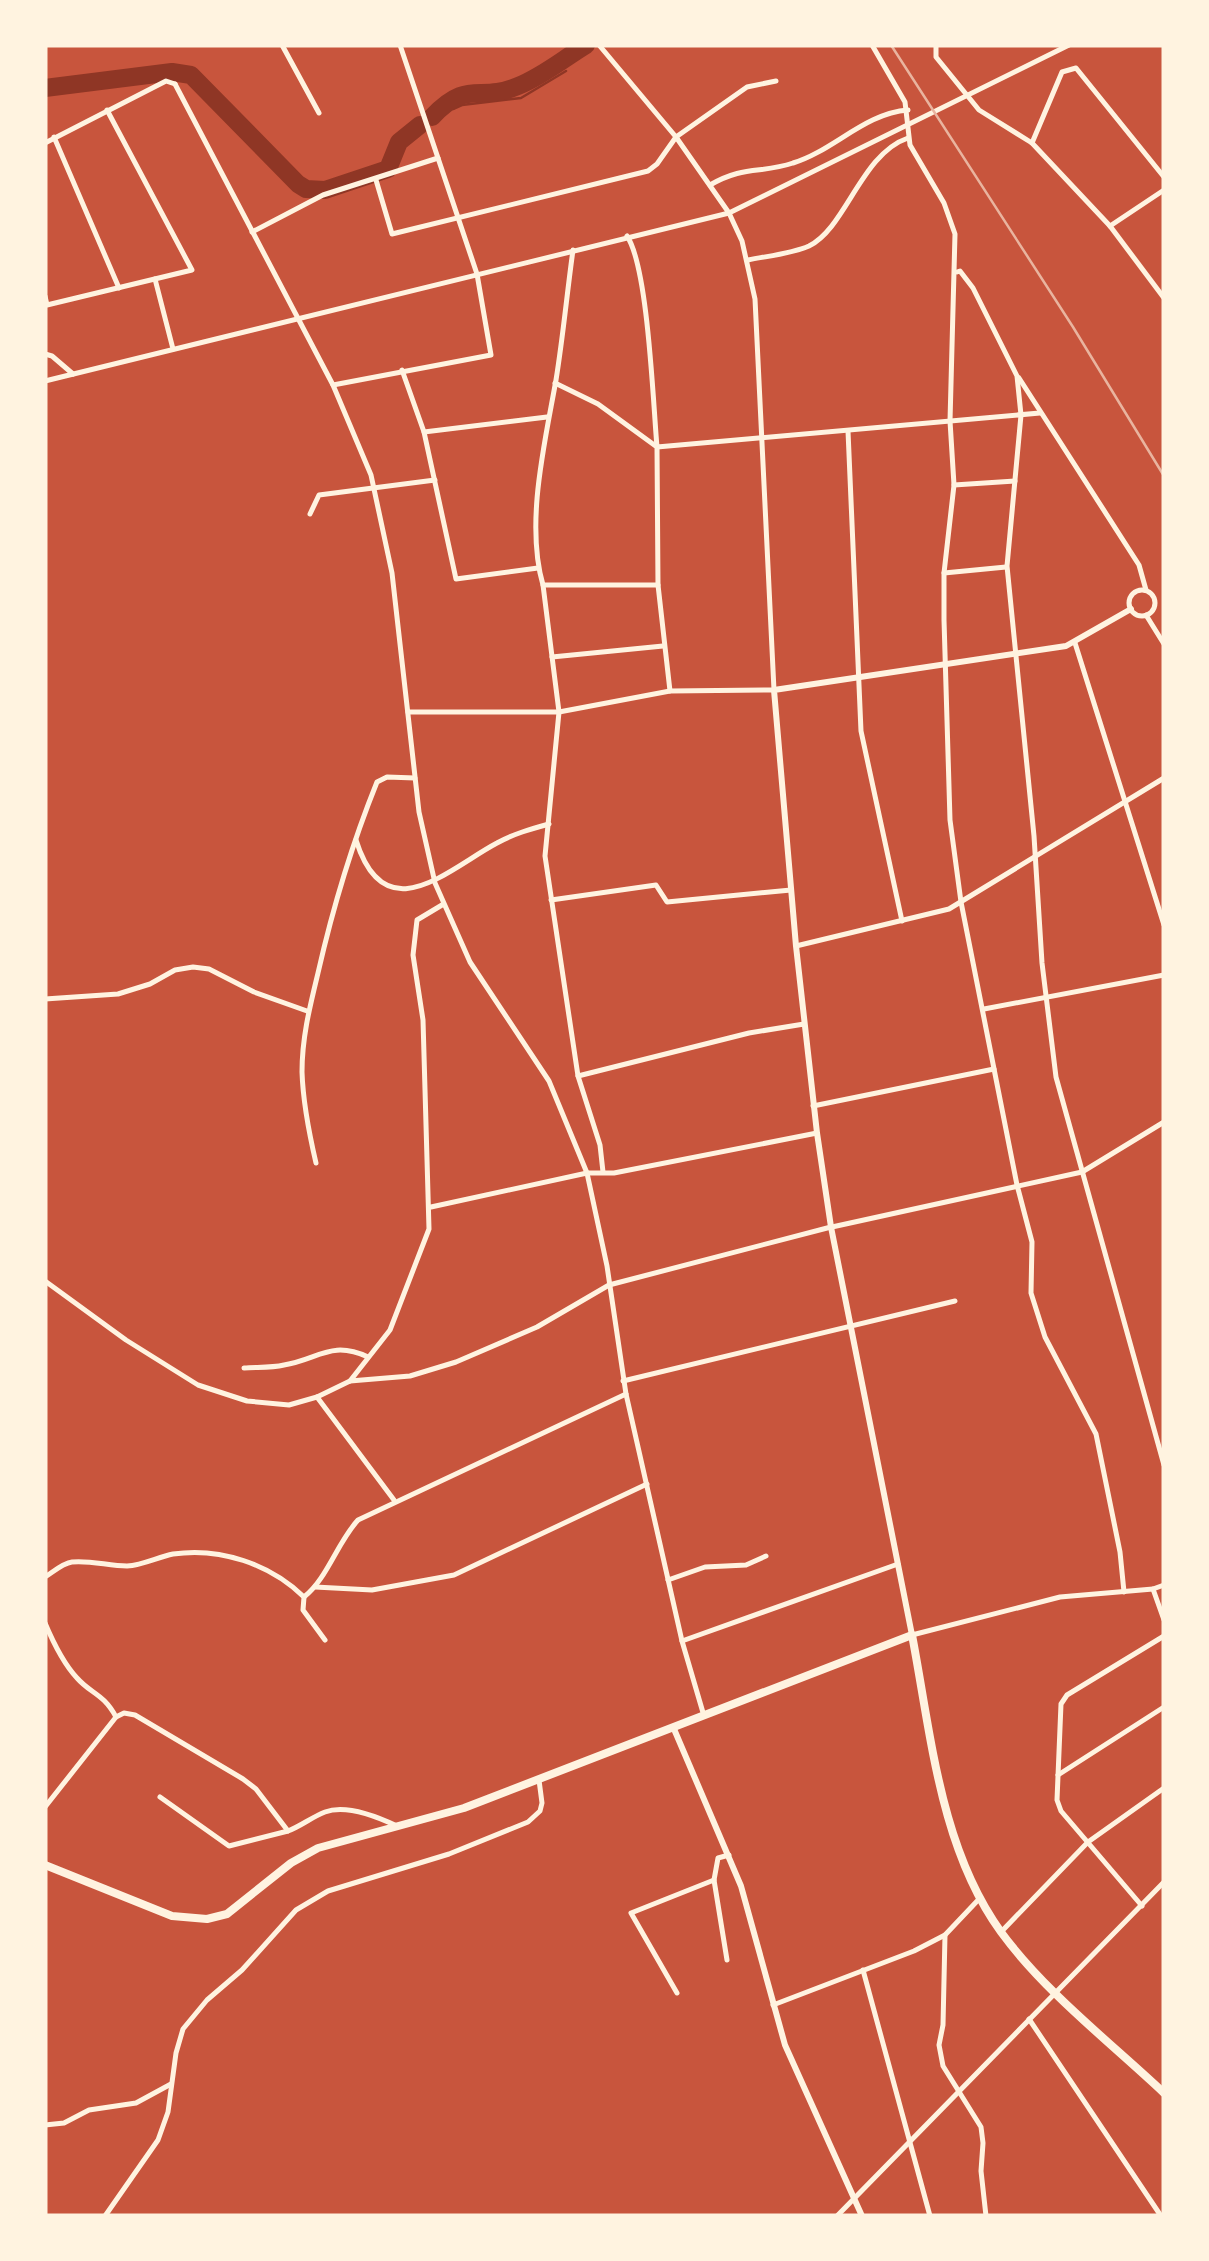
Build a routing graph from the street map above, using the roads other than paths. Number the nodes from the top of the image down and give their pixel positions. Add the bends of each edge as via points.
1 (282, 45) edge
2 (400, 45) edge
3 (599, 45) edge
4 (872, 45) edge
5 (936, 45) edge
6 (1068, 45) edge
7 (776, 81) dead end
8 (107, 110) junction
9 (908, 110) junction
10 (319, 113) dead end
11 (54, 137) junction
12 (676, 138) junction
13 (909, 138) junction
14 (45, 144) edge
15 (1032, 144) junction
16 (438, 158) junction
17 (1164, 177) edge
18 (376, 180) junction
19 (710, 185) junction
20 (1164, 190) edge
21 (729, 213) junction
22 (459, 217) junction
23 (1110, 226) junction
24 (252, 232) junction
25 (627, 236) junction
26 (573, 250) junction
27 (748, 260) junction
28 (956, 272) junction
29 (476, 274) junction
30 (154, 279) junction
31 (118, 288) junction
32 (45, 296) edge
33 (1164, 298) edge
34 (297, 317) junction
35 (172, 349) junction
36 (45, 354) edge
37 (402, 370) junction
38 (73, 374) junction
39 (1017, 376) junction
40 (45, 381) edge
41 (555, 383) junction
42 (333, 385) junction
43 (1040, 413) junction
44 (1021, 415) junction
45 (546, 417) junction
46 (950, 421) junction
47 (848, 431) junction
48 (424, 432) junction
49 (762, 439) junction
50 (657, 447) junction
51 (436, 480) junction
52 (1015, 481) junction
53 (954, 485) junction
54 (374, 488) junction
55 (310, 514) dead end
56 (1007, 566) junction
57 (538, 568) junction
58 (944, 574) junction
59 (543, 585) junction
60 (658, 585) junction
61 (1146, 590) junction
62 (1131, 610) junction
63 (1146, 615) junction
64 (1074, 643) junction
65 (1164, 644) edge
66 (664, 646) junction
67 (1016, 654) junction
68 (552, 657) junction
69 (944, 664) junction
70 (858, 677) junction
71 (774, 690) junction
72 (670, 692) junction
73 (408, 712) junction
74 (559, 712) junction
75 (415, 778) junction
76 (1164, 778) edge
77 (1126, 801) junction
78 (549, 824) junction
79 (355, 837) junction
80 (1035, 857) junction
81 (435, 882) junction
82 (791, 890) junction
83 (551, 900) junction
84 (960, 902) junction
85 (442, 905) junction
86 (902, 920) junction
87 (1164, 925) edge
88 (796, 946) junction
89 (1164, 975) edge
90 (45, 998) edge
91 (1046, 999) junction
92 (307, 1010) junction
93 (984, 1010) junction
94 (804, 1024) junction
95 (994, 1069) junction
96 (578, 1076) junction
97 (814, 1106) junction
98 (1164, 1122) edge
99 (817, 1133) junction
100 (316, 1164) dead end
101 (603, 1172) junction
102 (1082, 1172) junction
103 (587, 1174) junction
104 (1017, 1184) junction
105 (431, 1207) junction
106 (832, 1228) junction
107 (45, 1280) edge
108 (609, 1285) junction
109 (955, 1302) dead end
110 (852, 1325) junction
111 (368, 1357) junction
112 (244, 1368) dead end
113 (350, 1381) junction
114 (624, 1381) junction
115 (626, 1394) junction
116 (317, 1397) junction
117 (1162, 1449) edge
118 (1164, 1465) edge
119 (647, 1484) junction
120 (394, 1500) junction
121 (766, 1556) dead end
122 (898, 1564) junction
123 (45, 1577) edge
124 (668, 1580) junction
125 (1164, 1585) edge
126 (315, 1587) junction
127 (1153, 1589) junction
128 (1124, 1592) junction
129 (304, 1597) junction
130 (1164, 1620) edge
131 (45, 1623) edge
132 (912, 1635) junction
133 (1164, 1636) edge
134 (325, 1640) dead end
135 (682, 1641) junction
136 (1164, 1707) edge
137 (704, 1716) junction
138 (116, 1717) junction
139 (674, 1728) junction
140 (1058, 1775) junction
141 (540, 1780) junction
142 (1164, 1788) edge
143 (160, 1797) dead end
144 (45, 1807) edge
145 (399, 1826) junction
146 (288, 1830) junction
147 (1088, 1842) junction
148 (728, 1854) junction
149 (45, 1864) edge
150 (714, 1880) junction
151 (1164, 1882) edge
152 (980, 1898) junction
153 (1142, 1906) junction
154 (1001, 1932) junction
155 (945, 1934) junction
156 (727, 1960) dead end
157 (863, 1970) junction
158 (1056, 1992) junction
159 (677, 1993) dead end
160 (772, 2005) junction
161 (1030, 2020) junction
162 (171, 2084) junction
163 (960, 2092) junction
164 (1164, 2093) edge
165 (45, 2125) edge
166 (911, 2142) junction
167 (853, 2200) junction
168 (105, 2216) edge
169 (837, 2216) edge
170 (862, 2216) edge
171 (930, 2216) edge
172 (986, 2216) edge
173 (1162, 2216) edge

1 - 10 street
2 - 16 street
3 - 12 street
4 - 9 street
5 - 15 street via 936,56 979,110
6 - 21 street
7 - 12 street via 746,87
8 - 11 street
8 - 24 street via 166,81 175,84
8 - 30 street via 192,270
9 - 13 street
9 - 19 street via 794,164 739,170
11 - 14 street
11 - 31 street
12 - 19 street
12 - 22 street via 648,171
13 - 27 street via 878,158 813,243
13 - 28 street via 951,218
15 - 17 street via 1062,72 1076,68
15 - 23 street
16 - 18 street
16 - 22 street
18 - 22 street via 392,234
18 - 24 street via 323,195
19 - 21 street
20 - 23 street
21 - 25 street
21 - 27 street
22 - 29 street
23 - 33 street
24 - 34 street
25 - 26 street
25 - 50 street via 641,282
26 - 29 street
26 - 41 street
27 - 49 street
28 - 39 street via 973,288
28 - 46 street
29 - 34 street
29 - 37 street via 490,355
30 - 31 street
30 - 35 street
31 - 32 street via 48,305
34 - 35 street
34 - 42 street
35 - 38 street
36 - 38 street
37 - 42 street
37 - 48 street
38 - 40 street
39 - 43 street
39 - 44 street
41 - 45 street
41 - 50 street via 598,404
42 - 54 street
43 - 44 street
43 - 61 street via 1139,565
44 - 46 street
44 - 52 street
45 - 48 street
45 - 57 street
46 - 47 street
46 - 53 street
47 - 49 street
47 - 70 street
48 - 51 street
49 - 50 street
49 - 71 street
50 - 60 street
51 - 54 street
51 - 57 street via 456,579
52 - 53 street
52 - 56 street
53 - 58 street
54 - 55 street via 319,496
54 - 73 street via 392,573
56 - 58 street
56 - 67 street
57 - 59 street
58 - 69 street
59 - 60 street
59 - 68 street
60 - 66 street
61 - 62 street via 1130,596
61 - 63 street via 1155,602
62 - 63 street
62 - 64 main road
63 - 65 street
64 - 67 main road
64 - 77 street
66 - 68 street
66 - 72 street
67 - 69 main road
67 - 80 street
68 - 74 street
69 - 70 main road
69 - 84 street via 947,786
70 - 71 main road
70 - 86 street via 864,748
71 - 72 street
71 - 82 main road
72 - 74 street
73 - 74 street
73 - 75 street
74 - 78 street
75 - 79 street via 377,782
75 - 81 street
76 - 77 street
77 - 80 street
77 - 87 street
78 - 81 street via 494,844
78 - 83 street
79 - 81 street via 376,878 396,887
79 - 92 street
80 - 84 street
80 - 91 street
81 - 85 street
82 - 83 street via 666,902 656,885
82 - 88 main road
83 - 96 street
84 - 86 street
84 - 93 street
85 - 103 street via 470,962 548,1081
85 - 105 street via 417,920 413,955 423,1020
86 - 88 street
88 - 94 main road
89 - 91 street
90 - 92 street via 118,994 193,967
91 - 93 street
91 - 102 street via 1056,1078
92 - 100 street via 304,1107
93 - 95 street
94 - 96 street
94 - 97 main road
95 - 97 street
95 - 104 street
96 - 101 street
97 - 99 main road
98 - 102 street
99 - 101 street
99 - 106 main road
101 - 103 street
102 - 104 street
102 - 117 street
103 - 105 street
103 - 108 street
104 - 106 street
104 - 128 street via 1032,1242 1031,1294 1045,1338 1096,1434
105 - 111 street via 426,1243 402,1306
106 - 108 street
106 - 110 main road
107 - 116 street via 210,1390 270,1405
108 - 113 street via 537,1328 456,1362 410,1376
108 - 114 street
109 - 110 street
110 - 114 street
110 - 122 main road
111 - 112 street via 337,1348 285,1366
111 - 113 street
113 - 116 street
114 - 115 street
115 - 119 street
115 - 120 street
116 - 120 street
117 - 118 street
119 - 124 street
119 - 126 street via 454,1575 372,1590
120 - 126 street via 350,1529
121 - 124 street
122 - 132 main road
122 - 135 street
123 - 129 street via 69,1561 132,1566 196,1552 248,1562
124 - 135 street
125 - 127 street
126 - 129 street
127 - 128 street
127 - 130 street
128 - 132 street via 1060,1597
129 - 134 street via 303,1610
131 - 138 street via 79,1681
132 - 137 highway
132 - 152 highway via 951,1825
133 - 140 street via 1066,1695
135 - 137 street
136 - 140 street
137 - 139 highway
138 - 144 street
138 - 146 street via 135,1715 243,1778
139 - 141 highway
139 - 148 main road
140 - 147 street via 1061,1810
141 - 145 highway
141 - 162 street via 540,1811 528,1822 328,1891 296,1910 183,2029
142 - 147 street
143 - 146 street via 229,1846
145 - 146 street via 339,1809
145 - 149 highway via 290,1861 227,1914 191,1920
147 - 153 street
147 - 154 street
148 - 150 street via 718,1858
148 - 160 main road
150 - 156 street
150 - 159 street via 631,1913
151 - 153 street
152 - 154 highway
152 - 155 street
153 - 158 street
154 - 158 highway
155 - 157 street
155 - 163 street via 939,2054
157 - 160 street
157 - 166 street
158 - 161 street
158 - 164 highway
160 - 167 main road
161 - 163 street
161 - 173 street
162 - 165 street via 136,2103
162 - 168 street via 158,2140
163 - 166 street
163 - 172 street via 981,2128
166 - 167 street
166 - 171 street
167 - 169 street
167 - 170 main road

